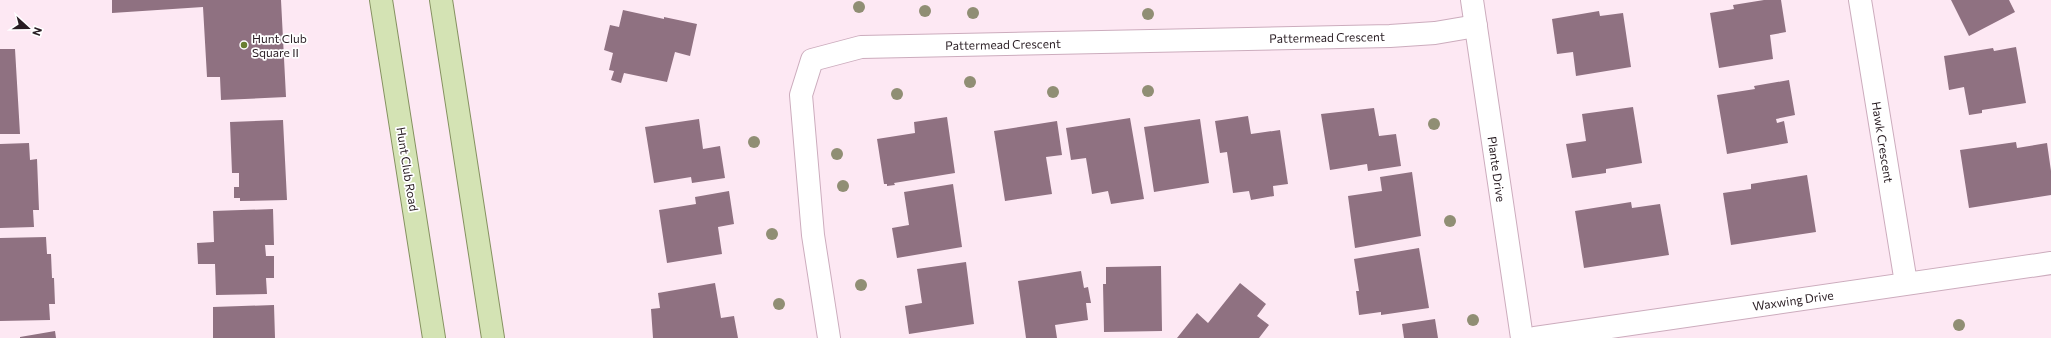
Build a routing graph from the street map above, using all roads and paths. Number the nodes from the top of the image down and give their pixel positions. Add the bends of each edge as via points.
1 (381, 0) edge
2 (441, 0) edge
3 (1472, 0) edge
4 (1860, 0) edge
5 (1476, 26) junction
6 (2051, 263) edge
7 (1906, 283) junction
8 (434, 338) edge
9 (493, 338) edge
10 (829, 338) edge
11 (1522, 338) edge
12 (1535, 338) edge

1 - 8 main road, Hunt Club Road
2 - 9 main road
3 - 5 street, Plante Drive
4 - 7 street, Hawk Crescent
5 - 10 street, Pattermead Crescent via 1390,36 861,47 812,60 801,95 813,235
5 - 11 street, Plante Drive
6 - 7 street, Waxwing Drive
7 - 12 street, Waxwing Drive

